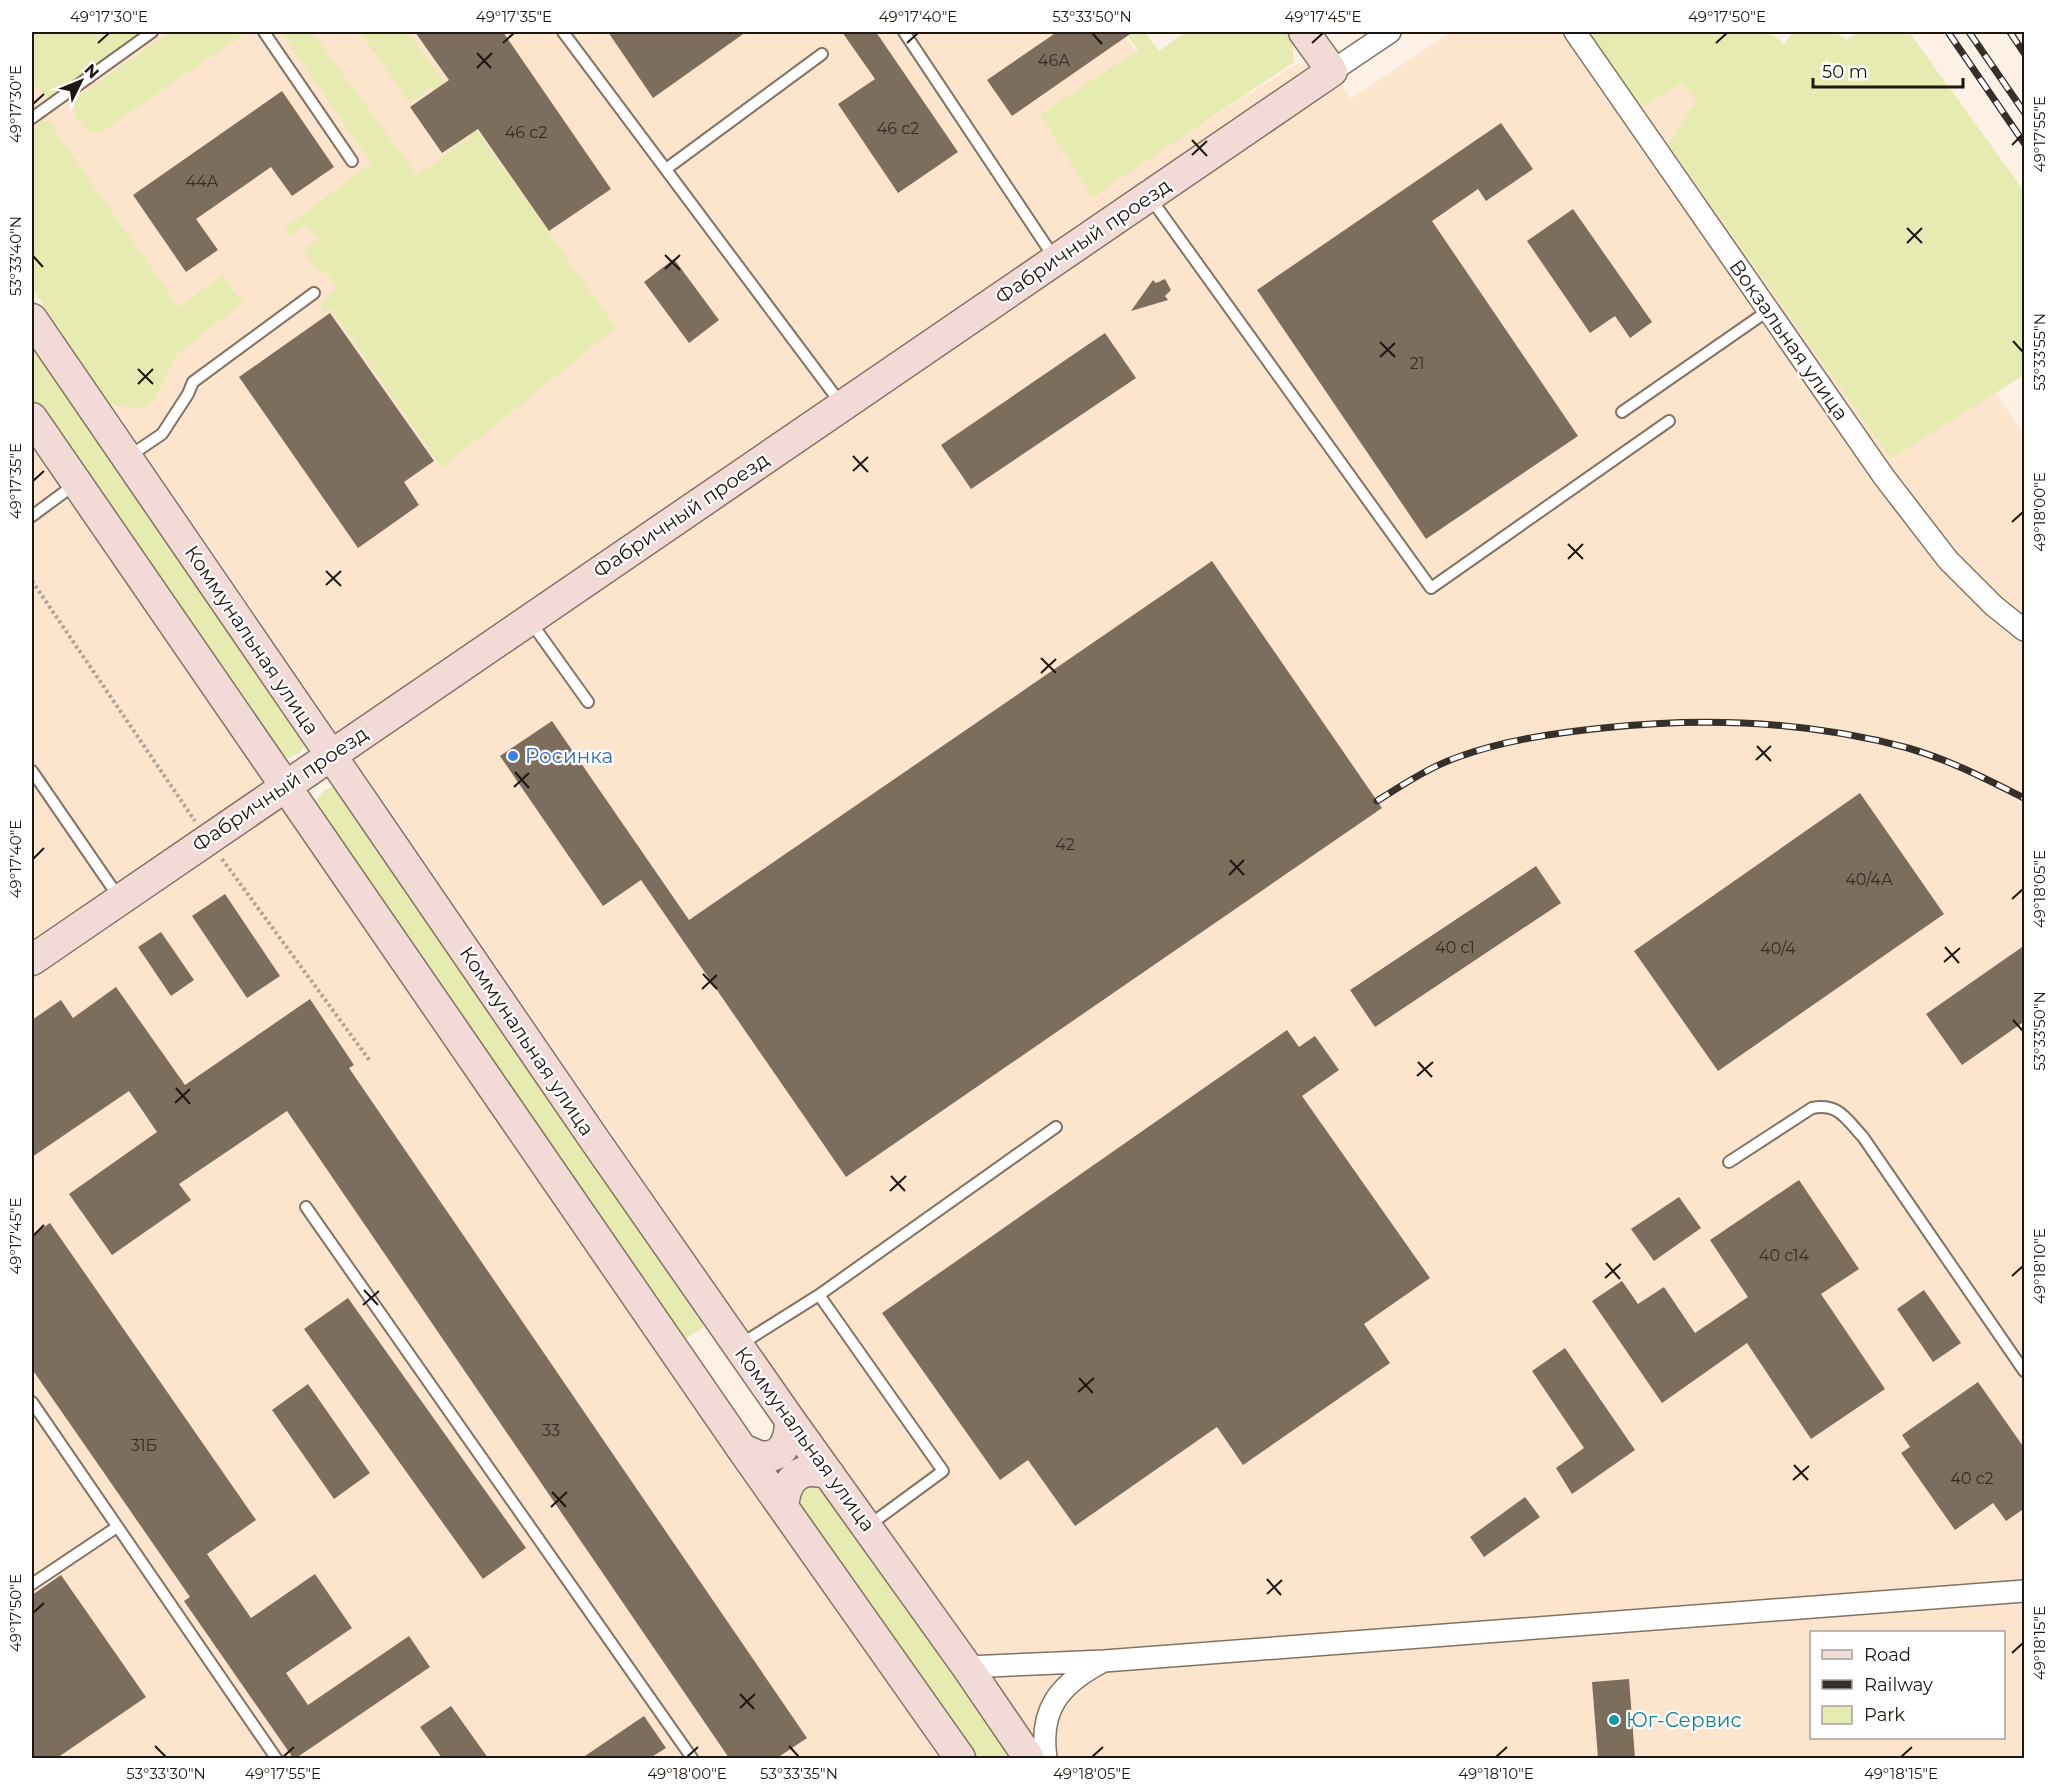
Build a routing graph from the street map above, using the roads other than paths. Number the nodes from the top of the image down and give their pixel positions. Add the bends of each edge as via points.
1 (152, 32) edge
2 (264, 32) edge
3 (563, 32) edge
4 (904, 32) edge
5 (1304, 32) edge
6 (1390, 32) edge
7 (1575, 32) edge
8 (822, 54) dead end
9 (1332, 71) junction
10 (32, 118) edge
11 (352, 161) dead end
12 (666, 169) junction
13 (1149, 196) junction
14 (1055, 260) junction
15 (314, 293) dead end
16 (1769, 310) junction
17 (32, 319) edge
18 (842, 405) junction
19 (1622, 412) dead end
20 (32, 418) edge
21 (1669, 422) dead end
22 (127, 458) junction
23 (77, 483) junction
24 (32, 516) edge
25 (529, 619) junction
26 (2025, 630) edge
27 (588, 702) dead end
28 (330, 754) junction
29 (32, 771) edge
30 (285, 786) junction
31 (120, 899) junction
32 (32, 960) edge
33 (1056, 1127) dead end
34 (1729, 1162) dead end
35 (306, 1207) dead end
36 (819, 1294) junction
37 (738, 1346) junction
38 (2025, 1371) edge
39 (32, 1401) edge
40 (790, 1420) junction
41 (742, 1449) junction
42 (830, 1474) junction
43 (783, 1507) junction
44 (867, 1526) junction
45 (117, 1527) junction
46 (32, 1584) edge
47 (2025, 1591) edge
48 (1104, 1661) junction
49 (967, 1667) junction
50 (949, 1751) edge
51 (276, 1758) edge
52 (692, 1758) edge
53 (1029, 1758) edge
54 (1046, 1758) edge

1 - 10 lane
2 - 11 lane
3 - 12 lane
4 - 14 lane
5 - 9 main road
6 - 9 street
7 - 16 street, Вокзальная улица
8 - 12 lane
9 - 13 main road, Фабричный проезд
12 - 18 lane
13 - 14 main road, Фабричный проезд
13 - 21 lane via 1431,588
14 - 18 main road, Фабричный проезд
15 - 22 lane via 193,382 162,434
16 - 19 lane
16 - 26 street, Вокзальная улица via 1884,477 1948,560 1994,606
17 - 22 main road, Коммунальная улица
18 - 25 main road, Фабричный проезд
20 - 23 main road
22 - 28 main road, Коммунальная улица
23 - 24 lane
23 - 30 main road
25 - 27 lane
25 - 28 main road, Фабричный проезд
28 - 30 main road, Фабричный проезд
28 - 37 main road, Коммунальная улица
29 - 31 lane
30 - 31 main road, Фабричный проезд
30 - 41 main road
31 - 32 main road, Фабричный проезд
33 - 36 lane
34 - 38 lane via 1812,1108 1838,1110 1863,1137
35 - 52 lane
36 - 37 lane
36 - 44 lane via 943,1471
37 - 40 main road, Коммунальная улица
39 - 45 lane
40 - 41 main road via 790,1435 781,1451 761,1456
40 - 42 main road, Коммунальная улица
41 - 43 main road
42 - 43 main road via 818,1470 804,1472 790,1481
42 - 44 main road, Коммунальная улица
43 - 50 main road
44 - 49 main road, Коммунальная улица
45 - 46 lane
45 - 51 lane
47 - 48 street
48 - 49 street
48 - 54 street via 1079,1674 1054,1702 1046,1724
49 - 53 main road, Коммунальная улица

